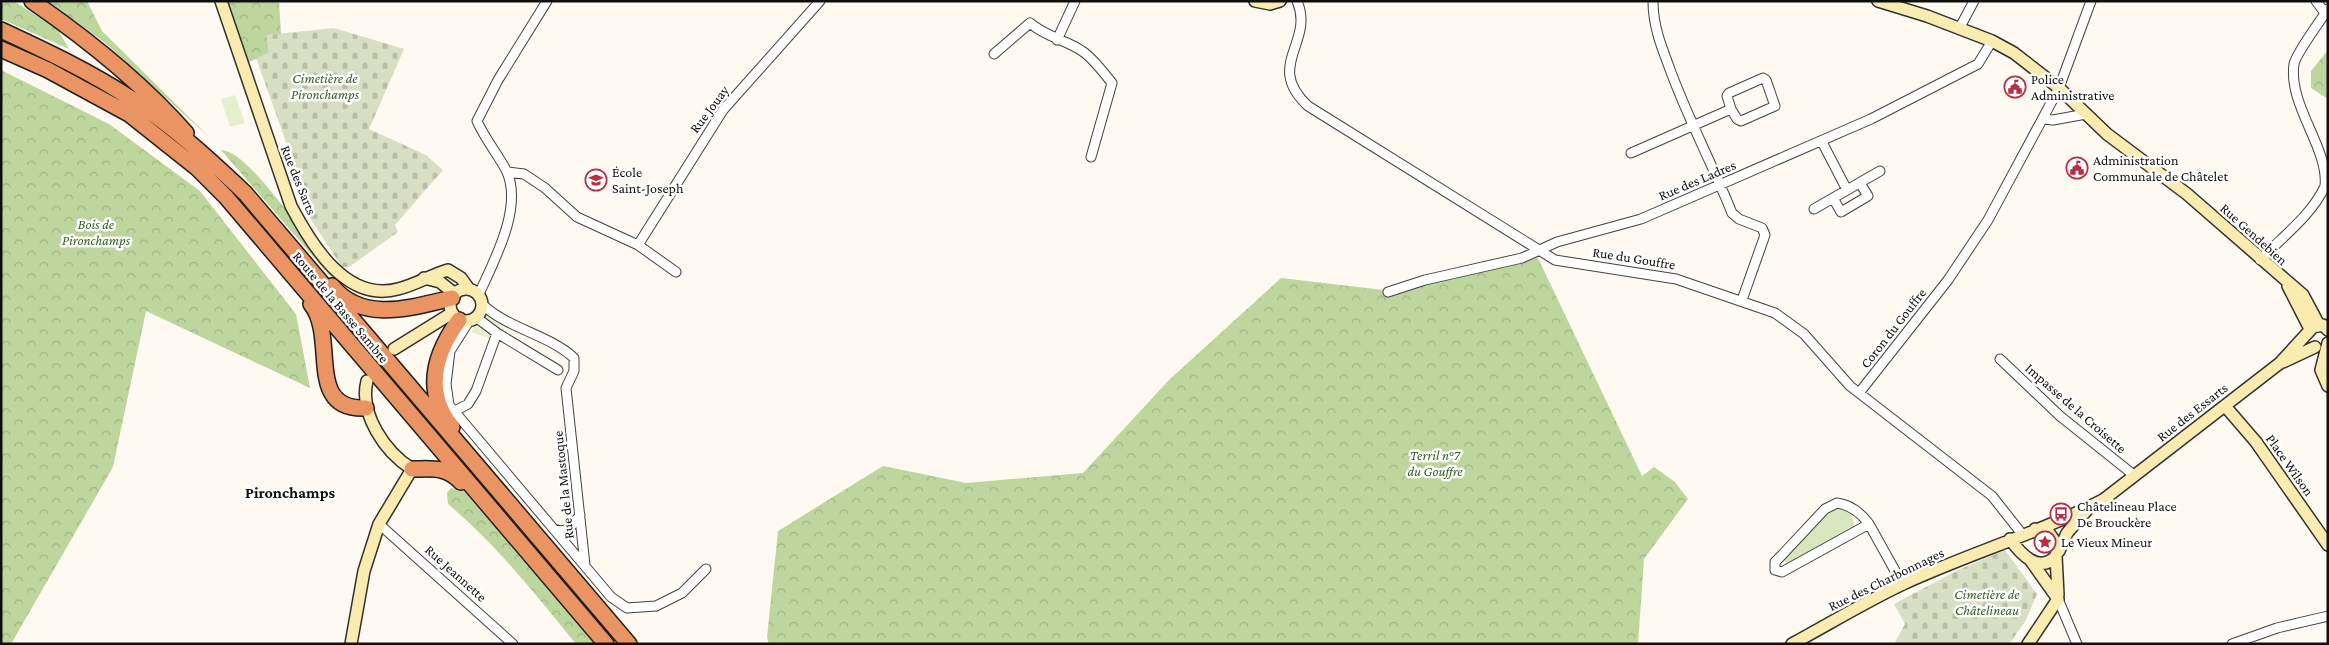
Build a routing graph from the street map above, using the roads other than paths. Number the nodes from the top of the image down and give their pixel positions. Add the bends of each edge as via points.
1 (32, 1) edge
2 (220, 1) edge
3 (547, 1) edge
4 (820, 1) edge
5 (1075, 1) edge
6 (1255, 1) edge
7 (1280, 1) edge
8 (1298, 1) edge
9 (1653, 1) edge
10 (1878, 1) edge
11 (1974, 1) edge
12 (2091, 1) edge
13 (2316, 1) edge
14 (2326, 11) edge
15 (1959, 29) junction
16 (1, 30) edge
17 (1057, 40) junction
18 (1992, 41) junction
19 (1, 49) edge
20 (994, 54) dead end
21 (1, 56) edge
22 (48, 70) junction
23 (2059, 88) junction
24 (1731, 109) junction
25 (2086, 114) junction
26 (2043, 119) junction
27 (1693, 125) junction
28 (1822, 142) junction
29 (1632, 154) dead end
30 (2328, 156) edge
31 (1091, 157) dead end
32 (212, 162) junction
33 (1880, 171) dead end
34 (507, 172) junction
35 (1860, 183) junction
36 (1720, 184) junction
37 (1847, 190) junction
38 (245, 193) junction
39 (2328, 194) edge
40 (1833, 198) junction
41 (2318, 198) junction
42 (1814, 209) dead end
43 (255, 228) junction
44 (638, 245) junction
45 (1538, 252) junction
46 (2260, 260) junction
47 (676, 272) dead end
48 (424, 278) junction
49 (1388, 292) dead end
50 (453, 296) junction
51 (477, 296) junction
52 (1742, 300) junction
53 (465, 318) junction
54 (2319, 328) edge
55 (497, 333) junction
56 (2323, 345) edge
57 (394, 349) dead end
58 (2000, 359) dead end
59 (2280, 363) junction
60 (2325, 363) edge
61 (558, 370) dead end
62 (367, 381) dead end
63 (2328, 386) edge
64 (1860, 393) junction
65 (2224, 406) junction
66 (366, 408) junction
67 (455, 411) junction
68 (412, 469) junction
69 (2135, 476) junction
70 (501, 494) junction
71 (2089, 507) junction
72 (580, 515) junction
73 (379, 524) junction
74 (1869, 524) junction
75 (554, 529) junction
76 (2035, 529) junction
77 (2022, 534) junction
78 (2010, 539) junction
79 (519, 541) junction
80 (2328, 545) edge
81 (2057, 553) junction
82 (2031, 561) junction
83 (585, 565) junction
84 (706, 568) dead end
85 (1902, 585) junction
86 (2058, 599) junction
87 (2328, 616) edge
88 (351, 644) edge
89 (513, 644) edge
90 (606, 644) edge
91 (629, 644) edge
92 (1792, 644) edge
93 (2028, 644) edge
94 (2076, 644) edge
95 (2232, 644) edge

1 - 32 highway via 91,45 147,94
2 - 48 street, Rue des Sarts via 274,161 291,206 307,235 347,281 358,286 397,290
3 - 34 street via 498,80 477,121 484,138
4 - 44 street, Rue Jouay via 723,110
5 - 17 street
6 - 7 street via 1270,4
8 - 45 street, Rue du Gouffre via 1301,25 1288,74 1300,99
9 - 27 street via 1657,34
10 - 15 street, Rue Gendebien
11 - 15 street
12 - 23 street
13 - 14 street
14 - 30 street via 2294,62 2294,77 2300,100
15 - 18 street, Rue Gendebien
16 - 32 highway, Route de la Basse Sambre via 69,62 134,101
17 - 20 street via 1030,23
17 - 31 street via 1082,51 1112,82
18 - 23 street, Rue Gendebien via 2014,53
18 - 28 street, Rue des Ladres via 1978,64
19 - 22 highway, Route de la Basse Sambre
21 - 22 highway
22 - 43 highway, Route de la Basse Sambre via 129,114 197,168
23 - 25 street, Rue Gendebien
23 - 26 street
24 - 24 street via 1729,93 1764,78 1766,80 1775,106 1741,121 1736,119
24 - 27 street
25 - 26 street
25 - 46 street, Rue Gendebien via 2107,134 2187,194
26 - 64 street, Coron du Gouffre via 1988,220 1948,280
27 - 29 street
27 - 36 street
28 - 36 street, Rue des Ladres
28 - 37 street
30 - 41 street via 2326,184
32 - 38 highway, Route de la Basse Sambre
33 - 35 street
34 - 44 street via 524,174 577,217
34 - 51 street via 512,189 511,214 490,273
35 - 37 street
35 - 40 street via 1868,196 1841,212
36 - 45 street, Rue des Ladres via 1641,219 1556,242
36 - 52 street via 1732,213 1762,228 1765,235
37 - 40 street
38 - 50 highway via 265,207 336,291 352,302 374,310 394,311
38 - 70 highway, Route de la Basse Sambre
39 - 41 street
40 - 42 street
41 - 46 street
43 - 66 highway via 268,250 314,308 323,335 329,391 336,401 352,409
43 - 79 highway, Route de la Basse Sambre
44 - 47 street
45 - 49 street, Rue des Ladres
45 - 52 street, Rue du Gouffre via 1555,260 1676,279
46 - 54 street, Rue Gendebien via 2302,295
48 - 50 street via 440,282
48 - 51 street, Rue des Sarts via 448,270 461,278
50 - 51 street
50 - 53 street via 450,303
51 - 53 street via 481,313
51 - 72 street, Rue de la Mastoque via 507,321 562,347 574,358 574,371 566,388
52 - 64 street, Rue du Gouffre via 1790,322
53 - 55 street
53 - 57 street
53 - 67 street via 450,351 446,384 449,404
53 - 70 highway via 445,339 438,356 434,374 437,398 446,420 494,478
54 - 56 street, Rue Gendebien via 2310,343
54 - 59 street, Rue des Essarts
55 - 61 street
55 - 67 street via 476,391 468,404
56 - 59 street
56 - 60 street
58 - 69 street, Impasse de la Croisette via 2060,416
59 - 65 street, Rue des Essarts
60 - 63 street via 2323,378
62 - 66 street via 364,393
64 - 77 street, Rue du Gouffre via 1992,496
65 - 69 street, Rue des Essarts
65 - 80 street, Place Wilson via 2256,442
66 - 68 street via 377,434
67 - 75 street
68 - 73 street
68 - 79 highway via 442,468 454,474 504,532
69 - 71 street, Rue des Essarts
70 - 91 highway, Route de la Basse Sambre
71 - 76 street, Rue des Charbonnages
71 - 81 street via 2067,533
72 - 75 street via 569,530
72 - 83 street, Rue de la Mastoque
73 - 88 street via 364,571
73 - 89 street, Rue Jeannette
74 - 74 street via 1854,508 1832,504 1775,562 1775,570 1782,572
74 - 85 street
75 - 83 street
76 - 77 street, Rue des Charbonnages
76 - 81 street via 2051,535 2058,546
77 - 78 street, Rue des Charbonnages
78 - 82 street
78 - 85 street, Rue des Charbonnages
79 - 90 highway, Route de la Basse Sambre
81 - 82 street via 2045,563
81 - 86 street
82 - 86 street
83 - 84 street via 611,597 627,608 656,606 682,593
85 - 92 street, Rue des Charbonnages
86 - 93 street
86 - 94 street
87 - 95 street

